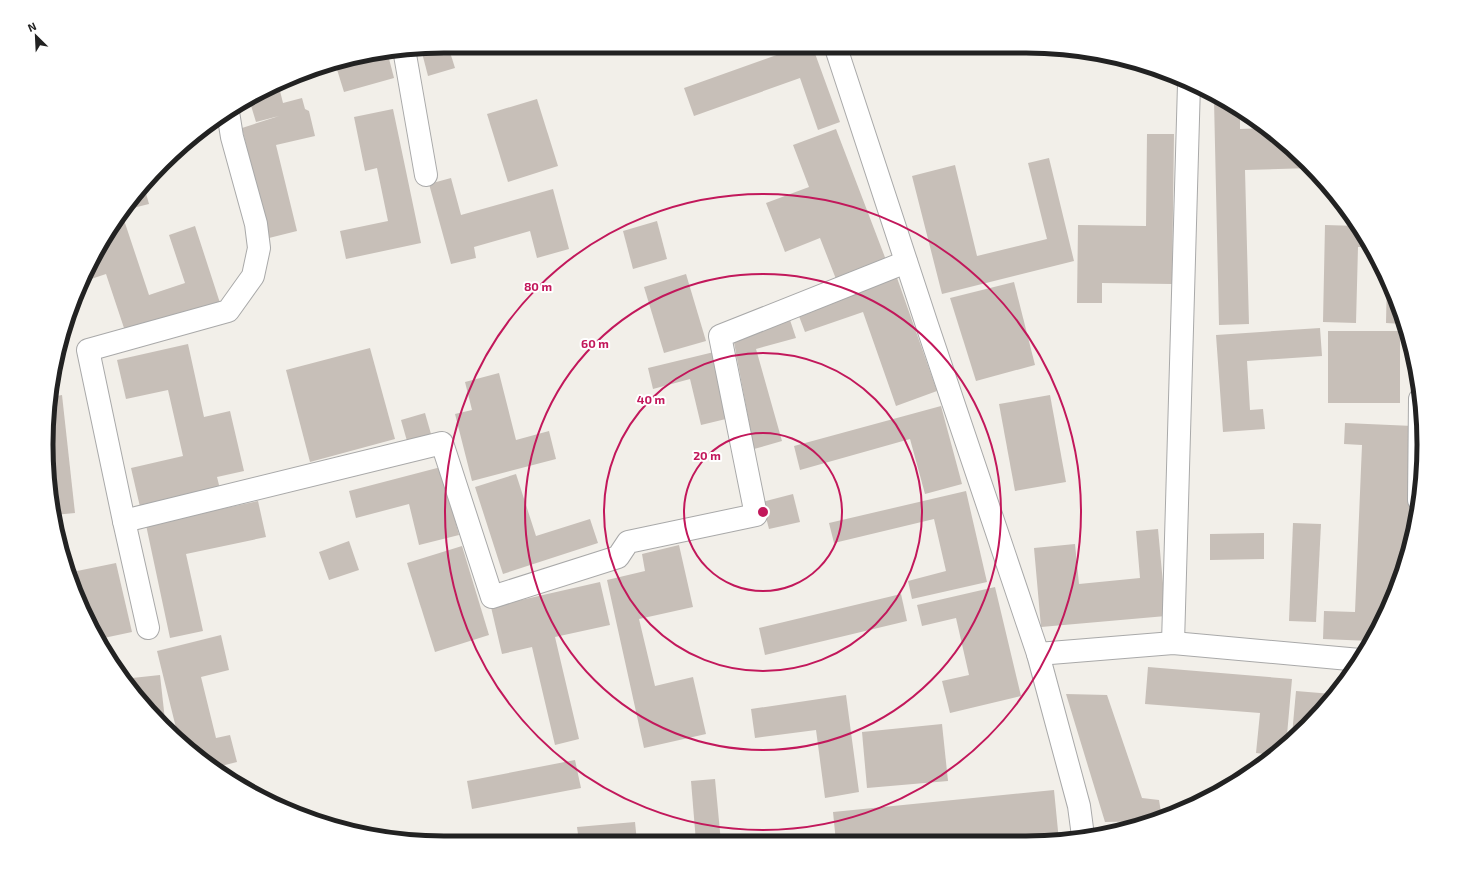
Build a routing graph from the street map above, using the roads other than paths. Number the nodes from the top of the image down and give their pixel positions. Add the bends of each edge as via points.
1 (838, 53) edge
2 (405, 55) edge
3 (1189, 89) edge
4 (229, 118) edge
5 (426, 175) dead end
6 (906, 262) junction
7 (124, 521) junction
8 (148, 628) dead end
9 (1173, 643) junction
10 (1038, 654) junction
11 (1353, 659) edge
12 (1082, 832) edge

1 - 6 street
2 - 5 street
3 - 9 street
4 - 7 street via 256,224 259,248 254,276 228,311 88,350
6 - 7 street via 720,336 756,515 628,542 618,557 492,597 442,443
6 - 10 street
7 - 8 street
9 - 10 street
9 - 11 street
10 - 12 street via 1079,806

